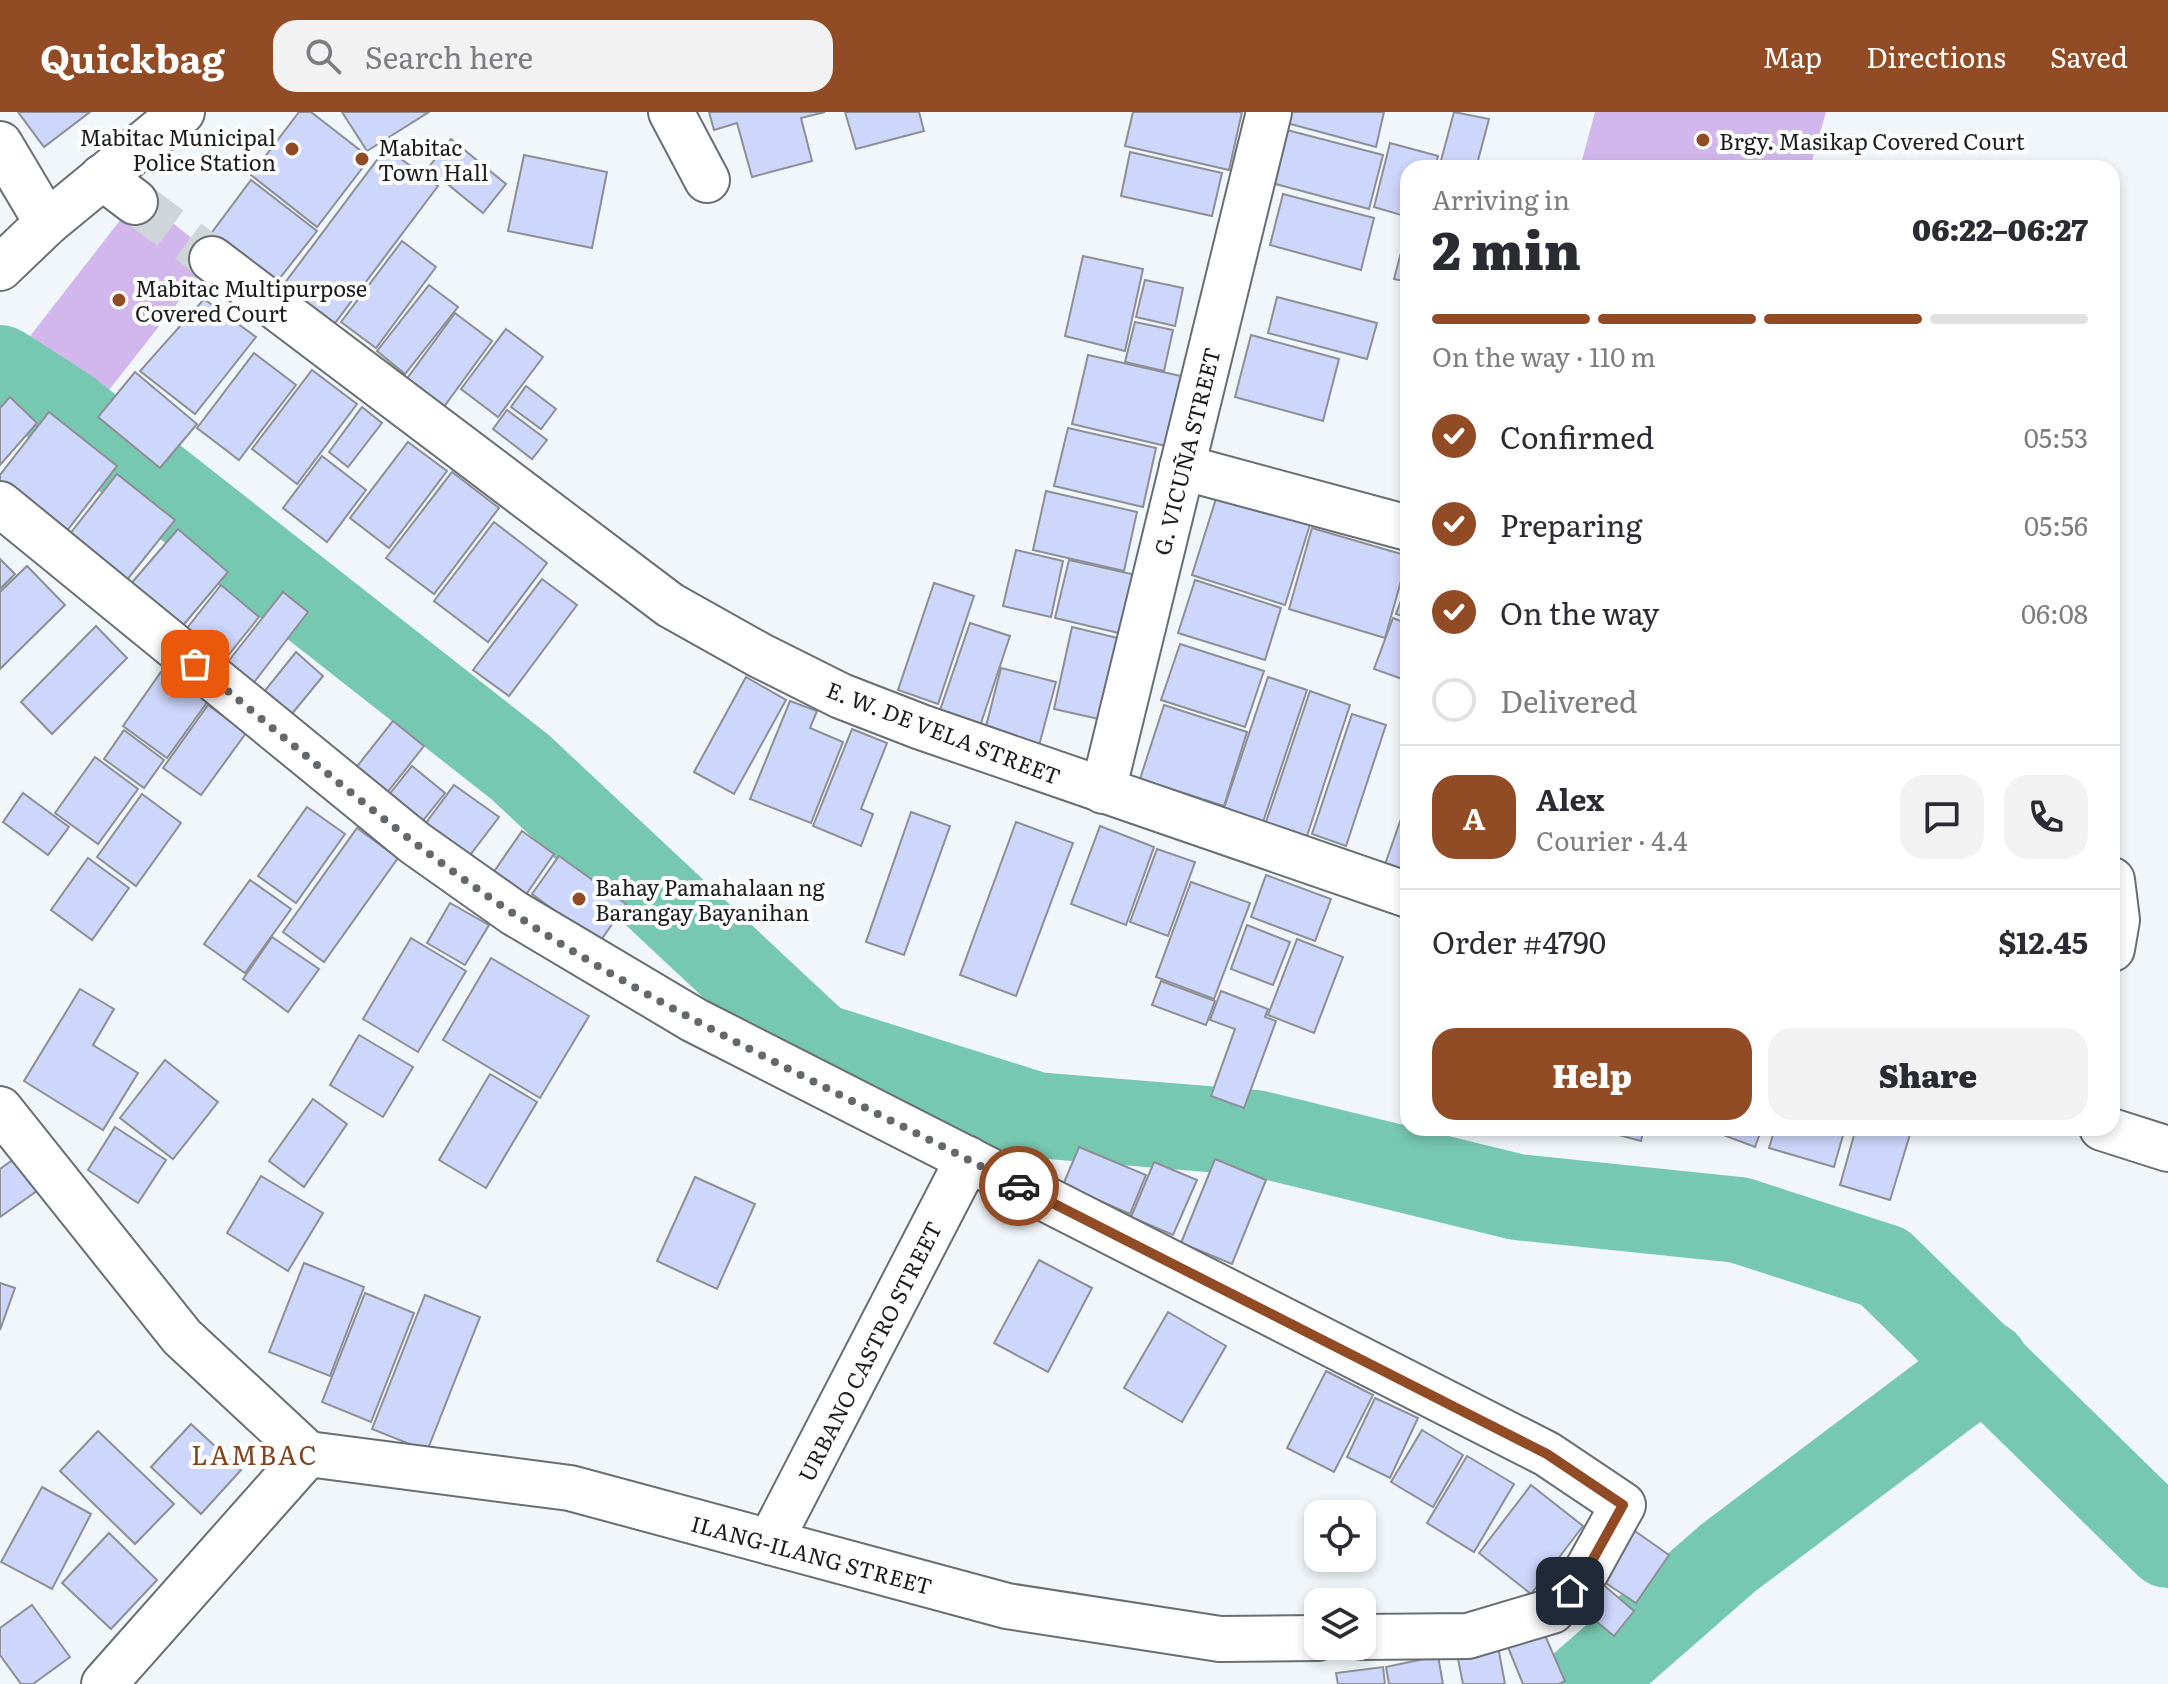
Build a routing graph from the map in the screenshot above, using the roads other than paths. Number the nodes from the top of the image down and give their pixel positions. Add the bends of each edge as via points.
1 (182, 112) edge
2 (671, 112) edge
3 (1269, 112) edge
4 (0, 144) edge
5 (707, 180) dead end
6 (47, 223) junction
7 (212, 259) tunnel mouth
8 (0, 268) edge
9 (1182, 467) junction
10 (0, 504) edge
11 (1400, 526) edge
12 (1103, 791) junction
13 (1400, 892) edge
14 (0, 1109) edge
15 (2120, 1134) edge
16 (2168, 1149) edge
17 (968, 1159) junction
18 (308, 1454) junction
19 (770, 1542) junction
20 (1376, 1637) edge
21 (1304, 1638) edge
22 (104, 1684) edge

1 - 6 street via 119,189
2 - 5 street
3 - 9 street, G. VICUÑA STREET
4 - 6 street
6 - 8 street
7 - 12 street, E. W. DE VELA STREET via 670,605 841,696
9 - 11 street
9 - 12 street, G. VICUÑA STREET
10 - 17 street via 415,843 514,913 694,1020
12 - 13 street, E. W. DE VELA STREET
14 - 18 street via 182,1337
15 - 16 street
17 - 19 street, URBANO CASTRO STREET
17 - 20 street via 1547,1454 1623,1505 1587,1570 1552,1611 1468,1636
18 - 19 street, ILANG-ILANG STREET via 570,1488
18 - 22 street
19 - 21 street, ILANG-ILANG STREET via 1007,1606 1220,1639

